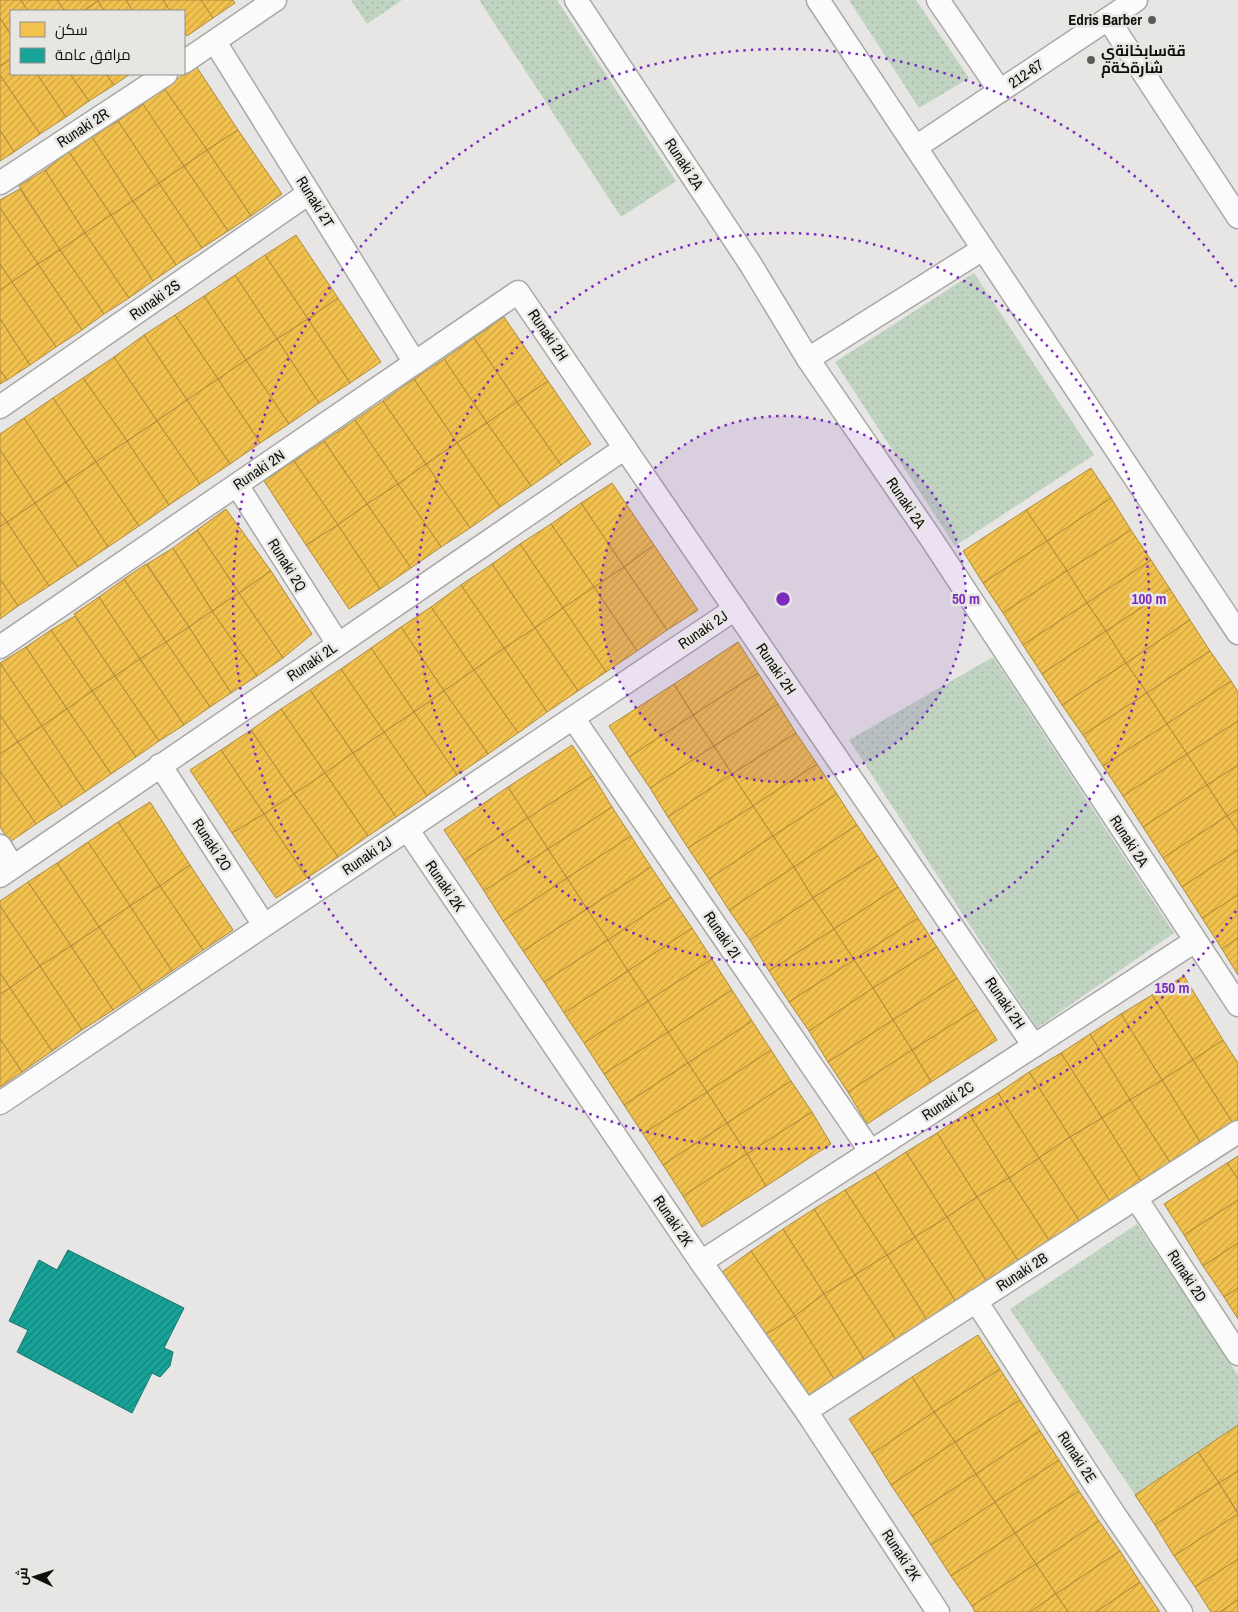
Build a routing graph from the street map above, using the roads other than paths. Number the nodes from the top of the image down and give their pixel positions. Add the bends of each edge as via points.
1 (275, 0) edge
2 (576, 0) edge
3 (818, 0) edge
4 (938, 0) edge
5 (1136, 0) edge
6 (1108, 19) junction
7 (215, 42) junction
8 (185, 61) edge
9 (164, 75) edge
10 (1000, 91) junction
11 (916, 147) junction
12 (0, 183) edge
13 (309, 193) junction
14 (1238, 217) edge
15 (984, 249) junction
16 (518, 292) joint
17 (808, 359) junction
18 (415, 363) junction
19 (0, 407) edge
20 (625, 448) junction
21 (237, 485) junction
22 (735, 609) junction
23 (1238, 633) edge
24 (338, 644) junction
25 (0, 647) edge
26 (573, 718) junction
27 (160, 765) junction
28 (407, 830) junction
29 (0, 846) edge
30 (7, 871) edge
31 (264, 925) junction
32 (1196, 941) junction
33 (1238, 1005) edge
34 (1034, 1046) junction
35 (0, 1103) edge
36 (1238, 1132) edge
37 (871, 1152) junction
38 (1136, 1198) junction
39 (701, 1262) junction
40 (976, 1301) junction
41 (1238, 1354) edge
42 (806, 1411) junction
43 (938, 1612) edge
44 (1181, 1612) edge

1 - 7 street
2 - 17 street, Runaki 2A
3 - 11 street
4 - 10 street
5 - 6 street, 212-67
6 - 10 street, 212-67
6 - 14 street
7 - 8 street
7 - 13 street, Runaki 2T
9 - 12 street, Runaki 2R
10 - 11 street, 212-67
11 - 15 street
13 - 18 street, Runaki 2T
13 - 19 street, Runaki 2S
15 - 17 street
15 - 23 street
16 - 18 street, Runaki 2N
16 - 20 street, Runaki 2H
17 - 32 street, Runaki 2A
18 - 21 street, Runaki 2N
20 - 22 street, Runaki 2H
20 - 24 street, Runaki 2L
21 - 24 street, Runaki 2Q
21 - 25 street, Runaki 2N
22 - 26 street, Runaki 2J
22 - 34 street, Runaki 2H
24 - 27 street, Runaki 2L
26 - 28 street, Runaki 2J
26 - 37 street, Runaki 2I
27 - 30 street, Runaki 2L
27 - 31 street, Runaki 2O
28 - 31 street, Runaki 2J
28 - 39 street, Runaki 2K
29 - 30 street
31 - 35 street, Runaki 2J
32 - 33 street, Runaki 2A
32 - 34 street, Runaki 2C
34 - 37 street, Runaki 2C
36 - 38 street, Runaki 2B
37 - 39 street, Runaki 2C
38 - 40 street, Runaki 2B
38 - 41 street, Runaki 2D
39 - 42 street, Runaki 2K
40 - 42 street, Runaki 2B
40 - 44 street, Runaki 2E
42 - 43 street, Runaki 2K

